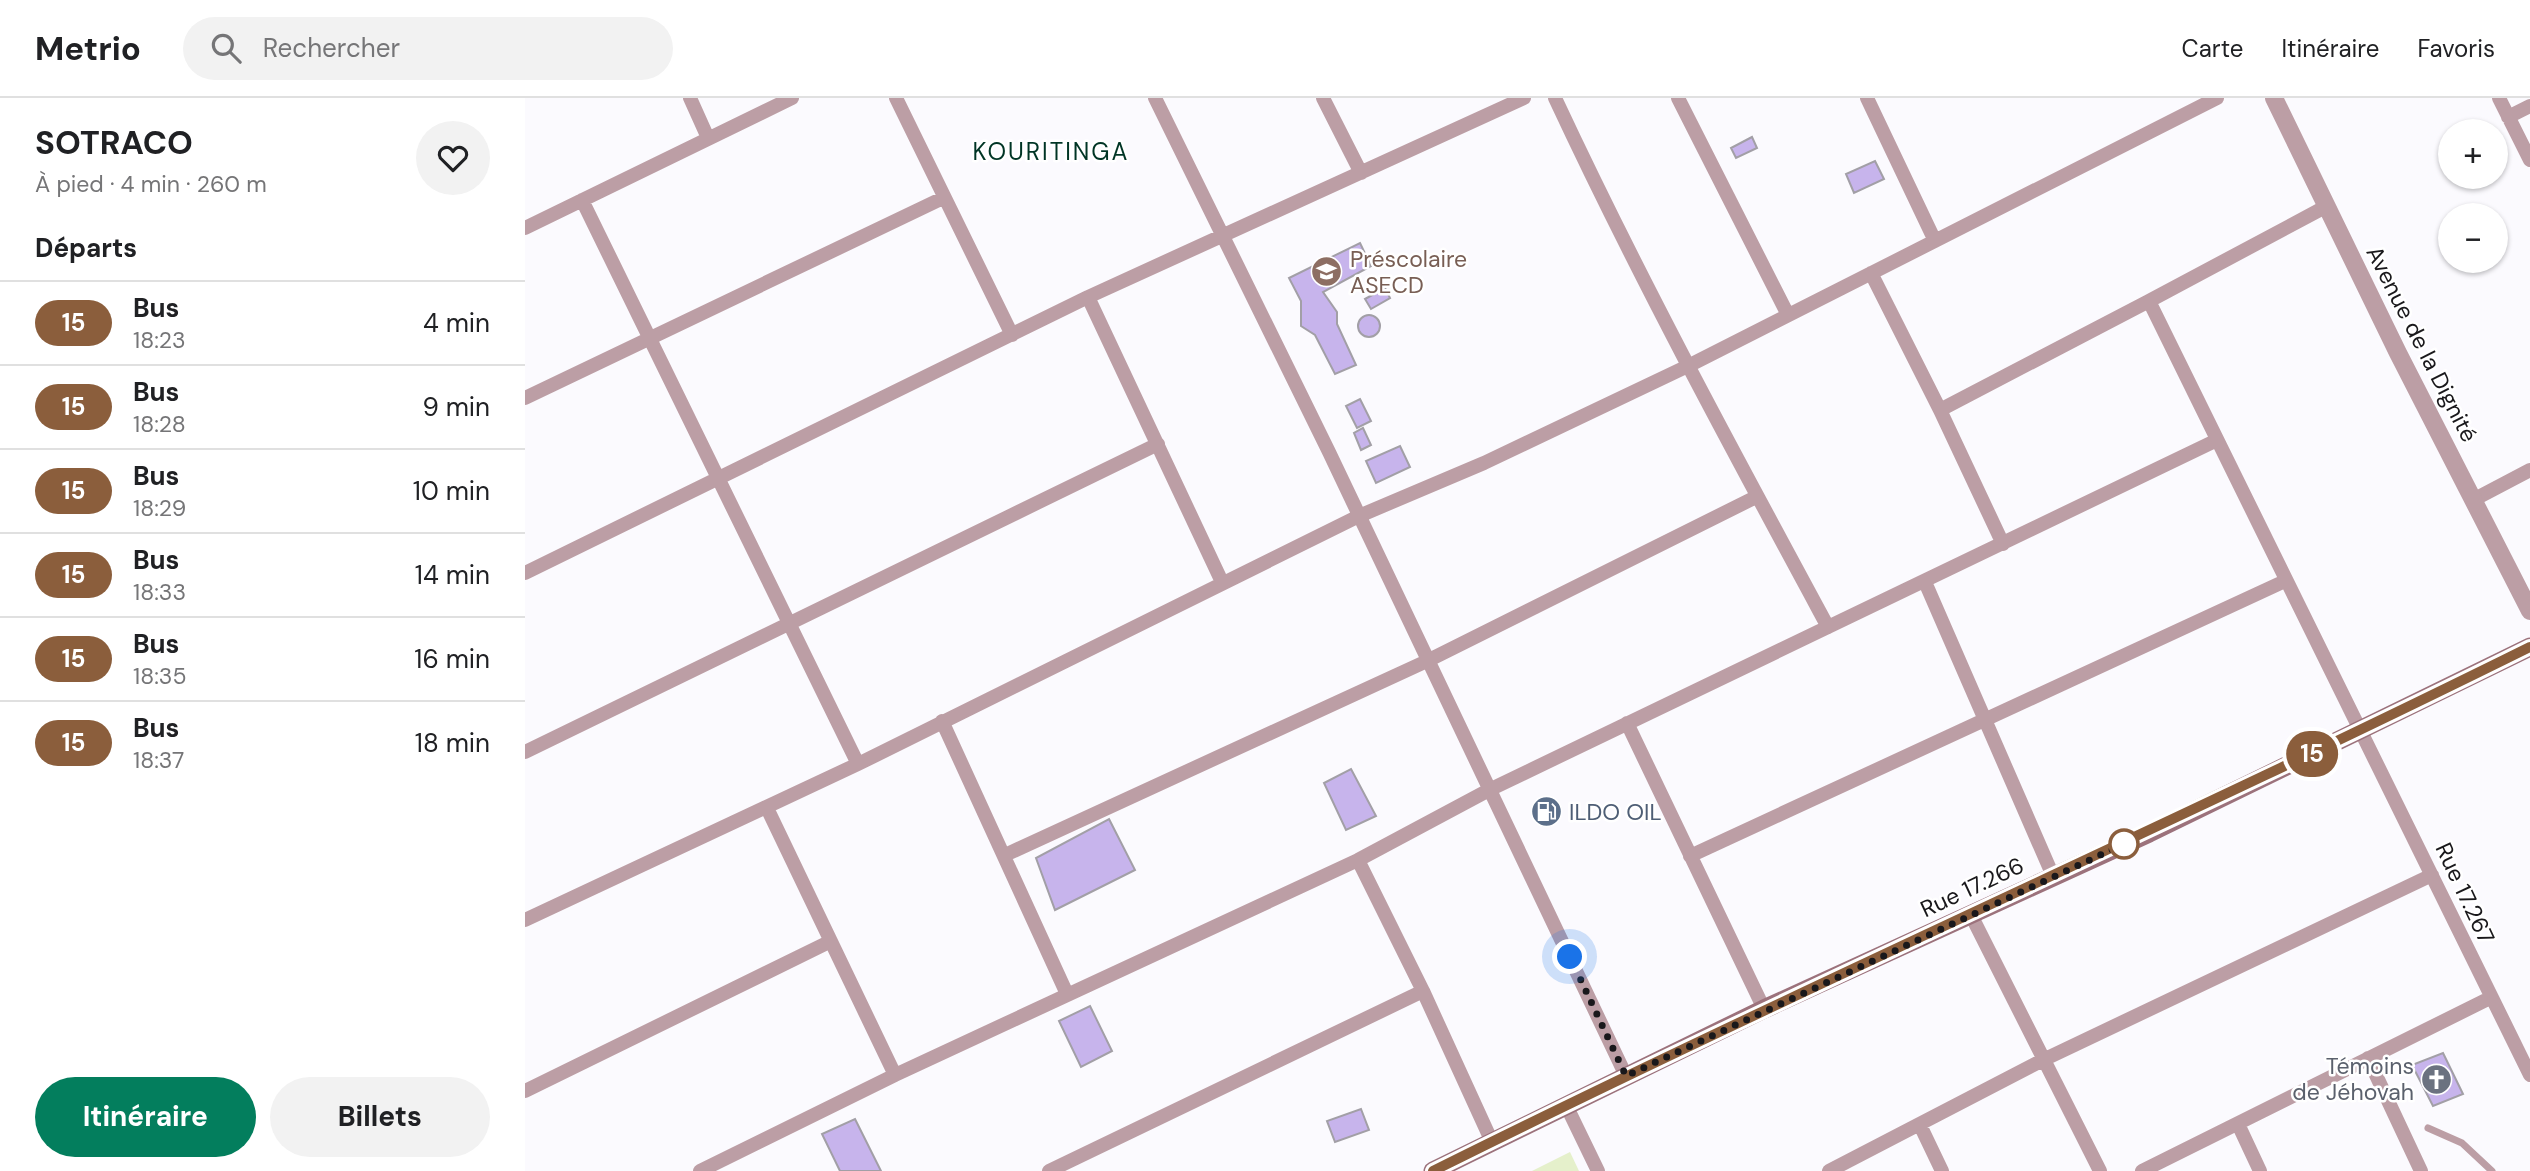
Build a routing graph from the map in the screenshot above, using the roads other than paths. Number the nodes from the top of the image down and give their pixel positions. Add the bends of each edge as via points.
1 (690, 98) edge
2 (792, 98) edge
3 (896, 98) edge
4 (1155, 98) edge
5 (1323, 98) edge
6 (1524, 98) edge
7 (1555, 98) edge
8 (1678, 98) edge
9 (1867, 98) edge
10 (2217, 98) edge
11 (2274, 98) edge
12 (2499, 98) edge
13 (2530, 106) edge
14 (2508, 117) junction
15 (708, 138) junction
16 (2530, 160) edge
17 (1361, 173) junction
18 (943, 198) junction
19 (582, 200) junction
20 (2327, 206) junction
21 (525, 228) edge
22 (1223, 233) junction
23 (1935, 241) junction
24 (1871, 273) junction
25 (1088, 297) junction
26 (2148, 301) junction
27 (1788, 315) junction
28 (1012, 335) junction
29 (649, 339) junction
30 (1690, 365) junction
31 (525, 398) edge
32 (1940, 410) junction
33 (2215, 441) junction
34 (1158, 443) junction
35 (2530, 470) edge
36 (718, 481) junction
37 (1756, 497) junction
38 (2473, 500) junction
39 (1359, 516) junction
40 (2003, 544) junction
41 (525, 573) edge
42 (2285, 581) junction
43 (1222, 582) junction
44 (1925, 582) junction
45 (2530, 611) edge
46 (788, 624) junction
47 (1828, 627) junction
48 (2530, 647) edge
49 (1427, 661) junction
50 (1987, 718) junction
51 (942, 722) junction
52 (1627, 723) junction
53 (2361, 730) junction
54 (525, 751) edge
55 (858, 764) junction
56 (1489, 790) junction
57 (767, 808) junction
58 (1005, 855) junction
59 (1690, 856) junction
60 (1358, 860) junction
61 (2432, 875) junction
62 (2053, 876) junction
63 (1971, 915) junction
64 (525, 920) edge
65 (829, 942) junction
66 (1423, 991) junction
67 (1067, 995) junction
68 (2490, 998) junction
69 (1764, 1009) junction
70 (2368, 1058) junction
71 (2043, 1060) junction
72 (895, 1075) junction
73 (2530, 1075) edge
74 (1626, 1076) junction
75 (525, 1091) edge
76 (1566, 1105) junction
77 (1920, 1125) junction
78 (2238, 1125) junction
79 (2428, 1128) dead end
80 (1492, 1142) junction
81 (700, 1171) edge
82 (1050, 1171) edge
83 (1433, 1171) edge
84 (1598, 1171) edge
85 (1829, 1171) edge
86 (1942, 1171) edge
87 (2100, 1171) edge
88 (2141, 1171) edge
89 (2260, 1171) edge
90 (2421, 1171) edge
91 (2492, 1171) edge

1 - 15 street
2 - 15 street
3 - 18 street
4 - 22 street
5 - 17 street
6 - 17 street
7 - 30 street
8 - 27 street
9 - 23 street
10 - 23 street
11 - 20 street, Avenue de la Dignité
12 - 14 street
13 - 14 street
14 - 16 street
15 - 19 street
17 - 22 street
18 - 28 street
18 - 29 street
19 - 21 street
19 - 29 street
20 - 26 street
20 - 38 street, Avenue de la Dignité
22 - 25 street
22 - 39 street
23 - 24 street
24 - 27 street
24 - 32 street
25 - 28 street
25 - 34 street
26 - 32 street
26 - 33 street, Rue 17.267
27 - 30 street
28 - 36 street
29 - 31 street
29 - 36 street
30 - 37 street
30 - 39 street via 1484,463
32 - 40 street
33 - 40 street
33 - 42 street, Rue 17.267
34 - 43 street
34 - 46 street
35 - 38 street
36 - 41 street
36 - 46 street
37 - 47 street
37 - 49 street
38 - 45 street, Avenue de la Dignité
39 - 43 street
39 - 49 street
40 - 44 street
42 - 50 street
42 - 53 street, Rue 17.267
43 - 51 street
44 - 47 street
44 - 50 street
46 - 54 street
46 - 55 street
47 - 52 street
48 - 53 main road, Rue 17.266
49 - 56 street
49 - 58 street
50 - 59 street
50 - 62 street
51 - 55 street
51 - 58 street
52 - 56 street
52 - 59 street
53 - 61 street, Rue 17.267
53 - 62 main road, Rue 17.266
55 - 57 street
56 - 60 street
56 - 74 street
57 - 64 street
57 - 65 street
58 - 67 street
59 - 69 street
60 - 66 street
60 - 67 street
61 - 68 street, Rue 17.267
61 - 71 street
62 - 63 main road, Rue 17.266
63 - 69 main road, Rue 17.266
63 - 71 street
65 - 72 street
65 - 75 street
66 - 80 street
66 - 82 street
67 - 72 street
68 - 70 street
68 - 73 street, Rue 17.267
69 - 74 main road, Rue 17.266
70 - 78 street
70 - 90 street
71 - 77 street
71 - 87 street
72 - 81 street
74 - 76 main road, Rue 17.266
76 - 80 main road, Rue 17.266
76 - 84 street
77 - 85 street
77 - 86 street
78 - 88 street
78 - 89 street
79 - 91 lane via 2462,1143
80 - 83 main road, Rue 17.266

